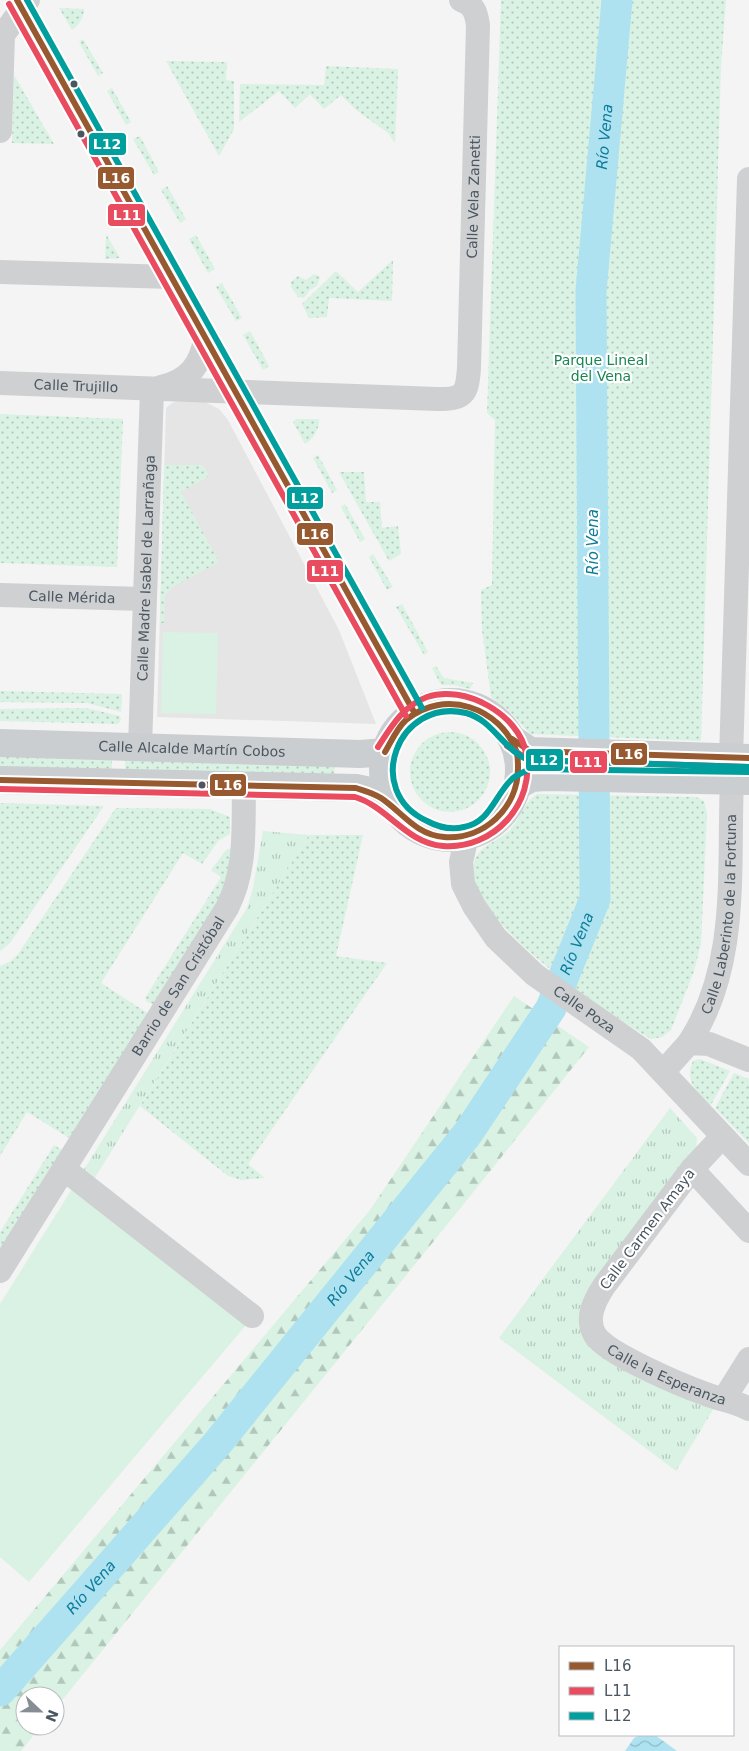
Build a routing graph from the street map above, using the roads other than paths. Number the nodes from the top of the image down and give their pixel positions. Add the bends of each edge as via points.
1 (466, 2) edge
2 (22, 3) edge
3 (0, 131) edge
4 (749, 179) edge
5 (0, 272) edge
6 (172, 277) junction
7 (206, 336) junction
8 (746, 356) edge
9 (0, 383) edge
10 (152, 389) junction
11 (466, 389) joint
12 (237, 392) junction
13 (0, 594) edge
14 (144, 599) junction
15 (414, 712) junction
16 (512, 739) junction
17 (0, 743) edge
18 (140, 747) junction
19 (385, 752) junction
20 (570, 765) junction
21 (740, 769) edge
22 (0, 780) edge
23 (244, 786) junction
24 (517, 786) junction
25 (392, 804) junction
26 (467, 836) junction
27 (689, 1043) junction
28 (749, 1060) edge
29 (663, 1072) junction
30 (722, 1137) junction
31 (749, 1163) edge
32 (64, 1168) junction
33 (692, 1169) junction
34 (749, 1231) edge
35 (0, 1272) edge
36 (252, 1316) dead end
37 (592, 1329) joint
38 (749, 1358) edge
39 (724, 1399) junction
40 (749, 1409) edge

1 - 11 street, Calle Vela Zanetti via 476,14 478,25
2 - 3 street via 4,35
2 - 6 street
4 - 8 street, Calle Laberinto de la Fortuna
5 - 6 street
6 - 7 street
7 - 10 street, Calle Trujillo via 200,362 194,371 169,386
7 - 12 street
8 - 21 street, Calle Laberinto de la Fortuna
9 - 10 street, Calle Trujillo
10 - 12 street, Calle Trujillo
10 - 14 street, Calle Madre Isabel de Larrañaga
11 - 12 street, Calle Trujillo via 462,396 454,399
12 - 15 street
13 - 14 street, Calle Mérida
14 - 18 street, Calle Madre Isabel de Larrañaga
15 - 16 main road via 436,703 466,704 480,708 498,721
15 - 19 main road via 401,723
16 - 20 main road via 530,751
16 - 24 main road via 519,770
17 - 18 main road, Calle Alcalde Martín Cobos
18 - 19 main road, Calle Alcalde Martín Cobos via 360,754
19 - 25 main road via 382,771
20 - 21 main road
20 - 24 main road
21 - 27 street, Calle Laberinto de la Fortuna via 723,964 703,1017
22 - 23 main road
23 - 25 main road via 356,788 370,791
23 - 32 street, Barrio de San Cristóbal via 242,860 234,895
24 - 26 main road via 497,820
25 - 26 main road via 405,820 422,832 442,838
26 - 29 street, Calle Poza via 460,873 474,906 496,938 535,975 641,1048
27 - 28 street via 709,1044
27 - 29 street, Calle Laberinto de la Fortuna
29 - 30 street, Calle Poza
30 - 31 street, Calle Poza
30 - 33 street, Calle Carmen Amaya
32 - 35 street, Barrio de San Cristóbal
32 - 36 street
33 - 34 street
33 - 37 street, Calle Carmen Amaya via 597,1297 590,1318
37 - 39 street, Calle la Esperanza via 602,1342 628,1359 706,1395
38 - 39 street
39 - 40 street, Calle la Esperanza

